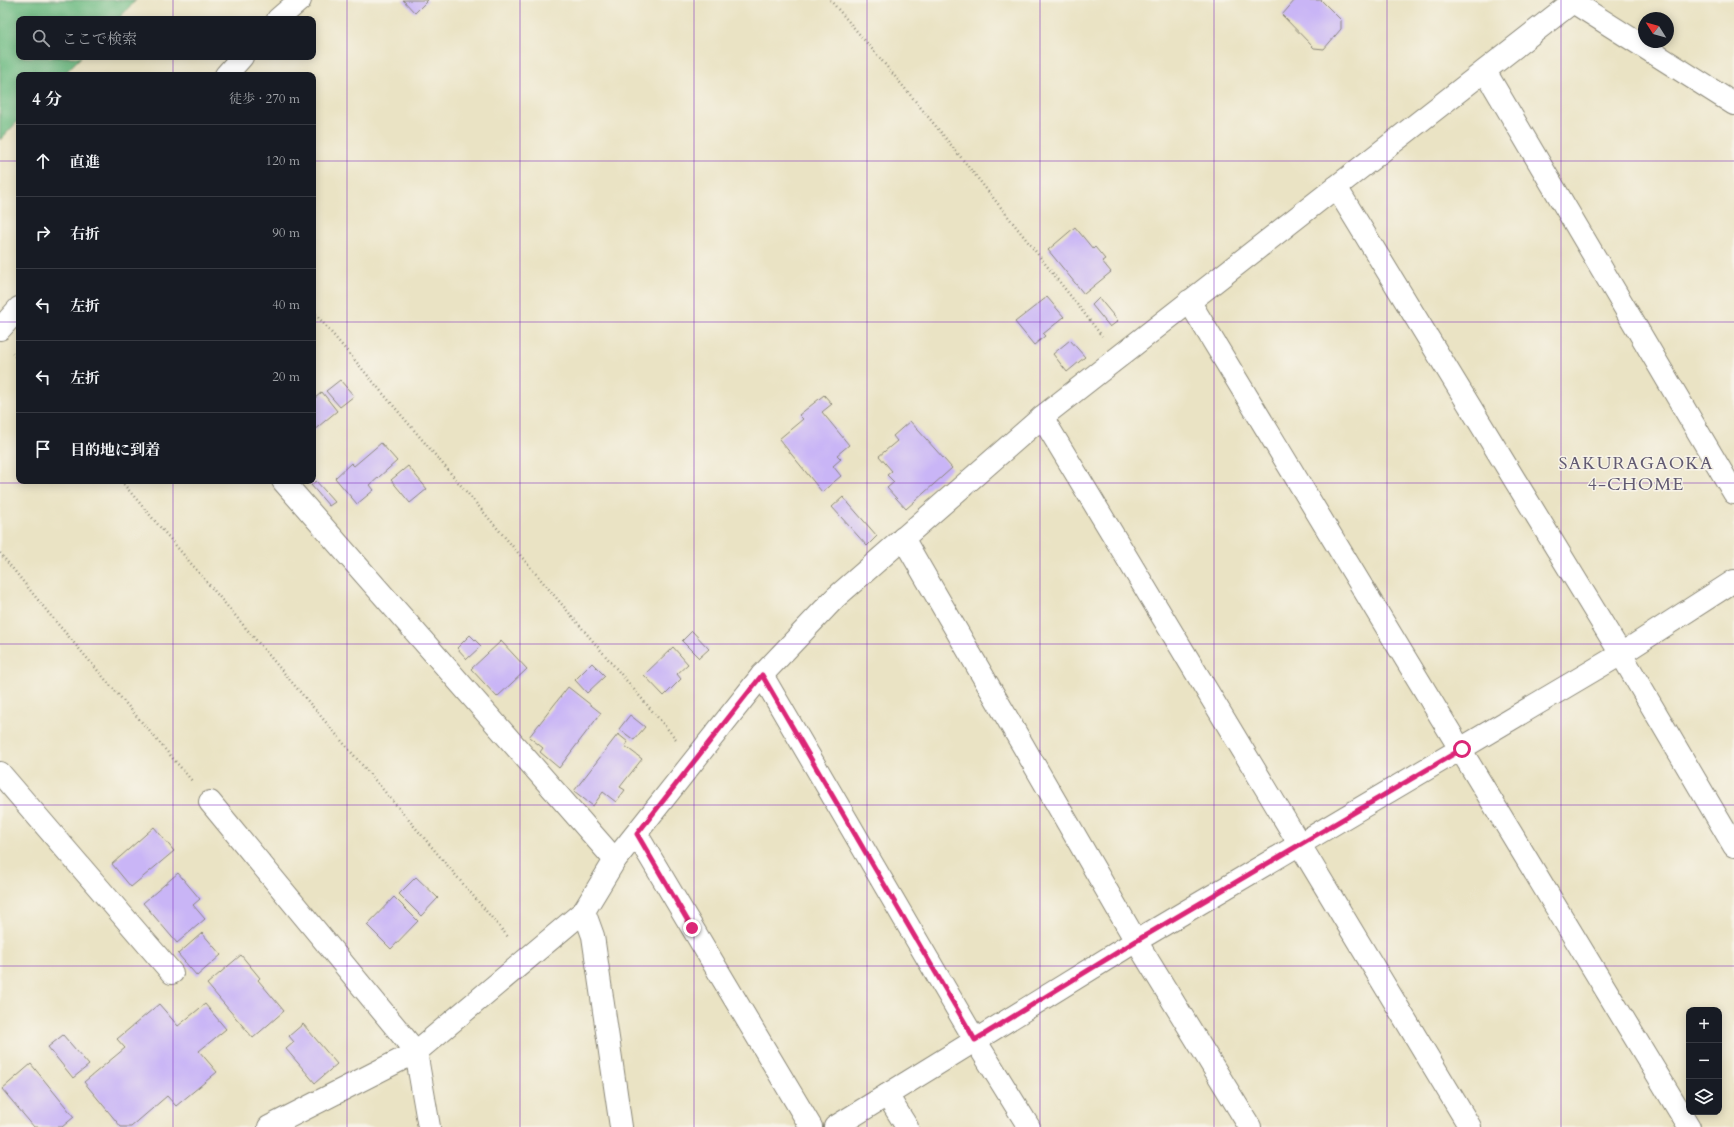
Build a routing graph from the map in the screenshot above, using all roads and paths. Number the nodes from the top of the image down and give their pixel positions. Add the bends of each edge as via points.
1 (300, 0) edge
2 (830, 0) edge
3 (1573, 1) edge
4 (281, 16) edge
5 (239, 60) edge
6 (1485, 71) junction
7 (229, 72) edge
8 (1732, 105) edge
9 (1336, 187) junction
10 (1189, 301) junction
11 (16, 311) edge
12 (316, 315) edge
13 (0, 329) edge
14 (1118, 357) junction
15 (1042, 417) junction
16 (124, 484) edge
17 (286, 484) edge
18 (1734, 493) edge
19 (903, 538) junction
20 (0, 553) edge
21 (1734, 581) edge
22 (1621, 654) junction
23 (762, 675) junction
24 (1462, 749) junction
25 (694, 761) junction
26 (0, 773) edge
27 (210, 802) joint
28 (637, 834) junction
29 (1300, 844) junction
30 (1734, 846) edge
31 (615, 860) junction
32 (584, 911) junction
33 (1136, 941) junction
34 (527, 958) junction
35 (172, 974) dead end
36 (975, 1040) junction
37 (416, 1052) junction
38 (887, 1095) junction
39 (269, 1127) edge
40 (429, 1127) edge
41 (621, 1127) edge
42 (811, 1127) edge
43 (835, 1127) edge
44 (907, 1127) edge
45 (1029, 1127) edge
46 (1250, 1127) edge
47 (1470, 1127) edge
48 (1689, 1127) edge

1 - 4 street
2 - 14 path via 873,49
3 - 6 street
3 - 8 street
5 - 7 street
6 - 9 street
6 - 18 street
9 - 10 street
9 - 22 street
10 - 14 street
10 - 24 street
11 - 13 street
12 - 25 path
14 - 15 street
15 - 19 street
15 - 29 street
16 - 34 path
17 - 31 street
19 - 23 street via 835,598
19 - 33 street
20 - 27 path
21 - 22 street
22 - 24 street
22 - 30 street
23 - 25 street
23 - 36 street
24 - 29 street
24 - 48 street
25 - 28 street
26 - 35 street
27 - 37 street
28 - 31 street
28 - 42 street
29 - 33 street
29 - 47 street
31 - 32 street
32 - 34 street
32 - 41 street via 593,936
33 - 36 street
33 - 46 street
34 - 37 street
36 - 38 street
36 - 45 street
37 - 39 street
37 - 40 street
38 - 43 street
38 - 44 street

